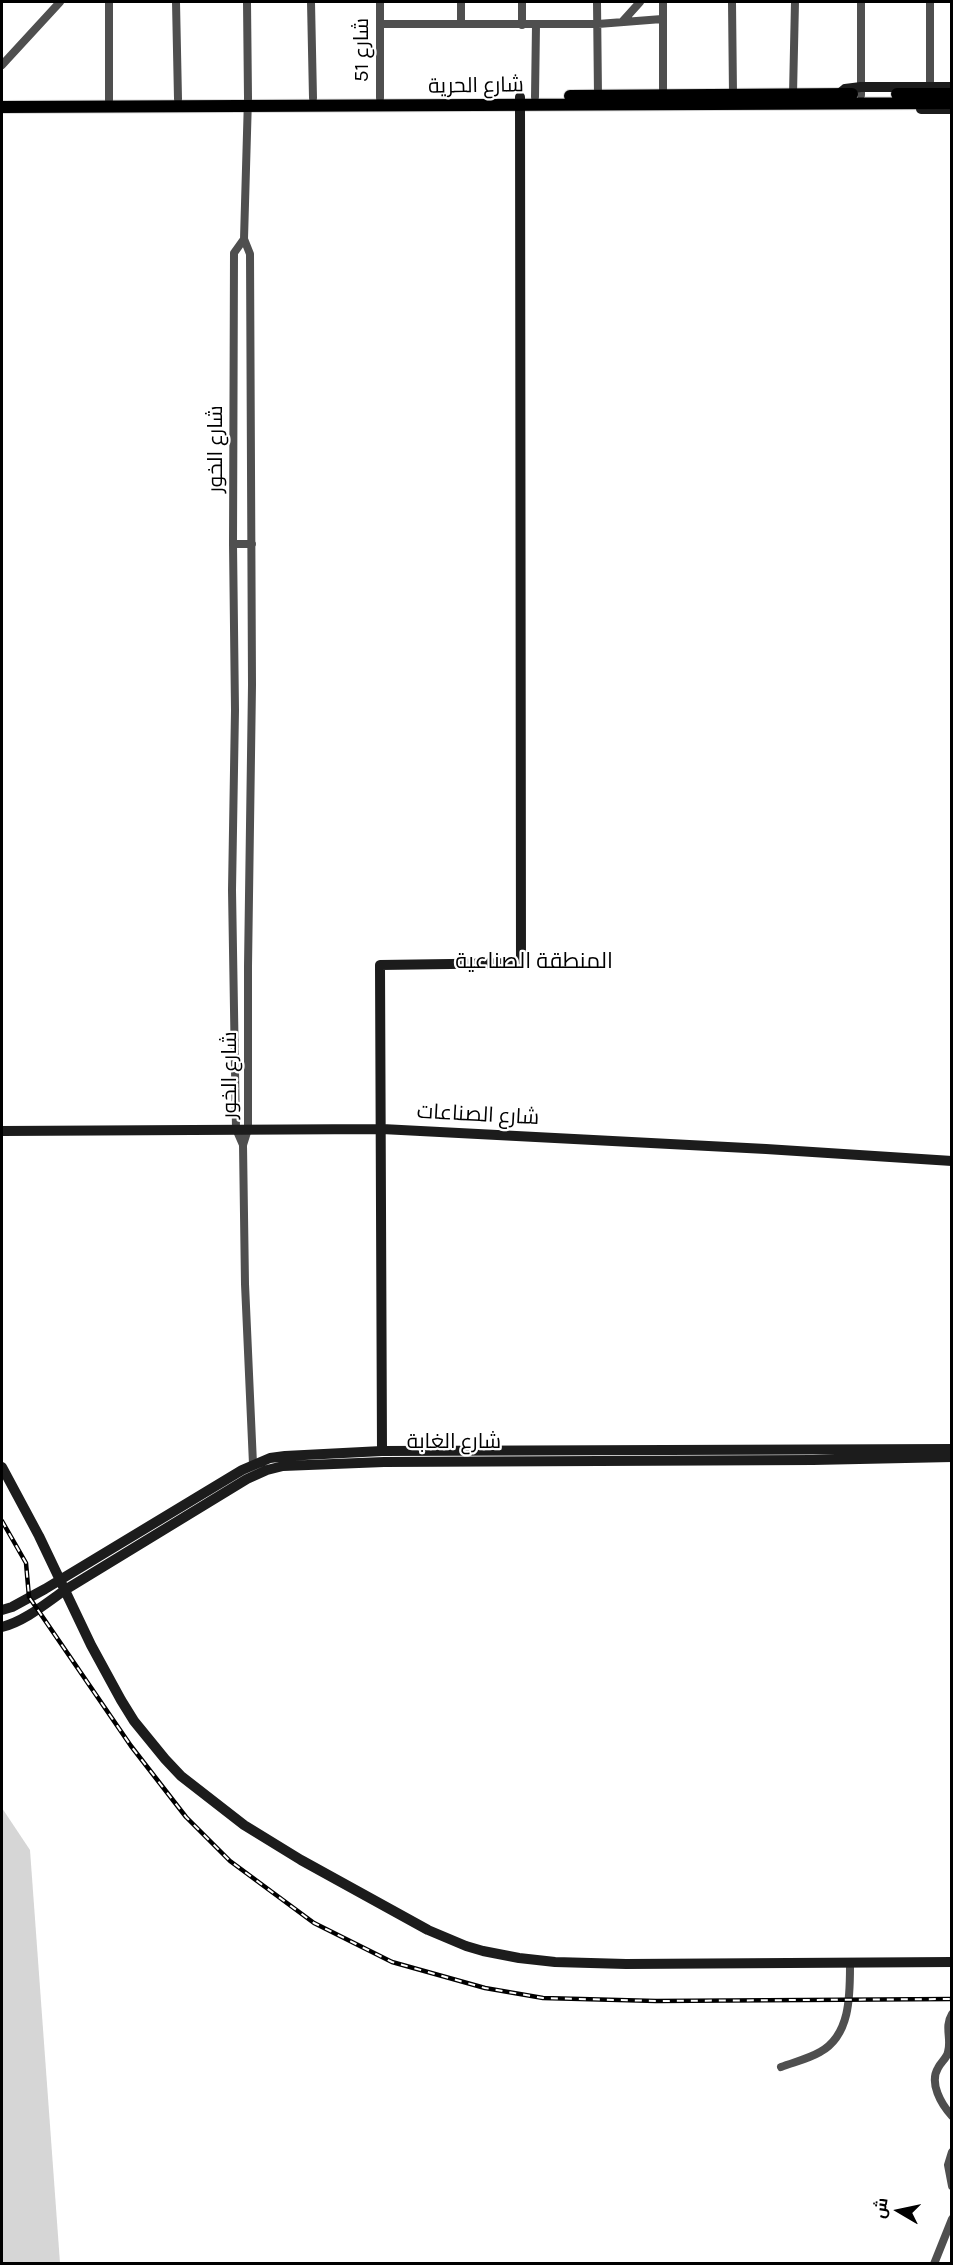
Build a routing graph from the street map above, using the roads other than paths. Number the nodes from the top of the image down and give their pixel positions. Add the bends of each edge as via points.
1 (60, 2) edge
2 (109, 2) edge
3 (176, 2) edge
4 (247, 2) edge
5 (311, 2) edge
6 (380, 2) edge
7 (461, 2) edge
8 (522, 2) edge
9 (597, 2) edge
10 (640, 2) edge
11 (663, 2) edge
12 (732, 2) edge
13 (795, 2) edge
14 (861, 2) edge
15 (930, 2) edge
16 (662, 19) junction
17 (622, 22) junction
18 (380, 24) junction
19 (461, 24) junction
20 (598, 24) junction
21 (522, 25) junction
22 (536, 25) junction
23 (2, 64) edge
24 (930, 86) junction
25 (951, 87) edge
26 (733, 94) junction
27 (793, 94) junction
28 (951, 94) edge
29 (663, 95) junction
30 (866, 95) junction
31 (598, 96) junction
32 (535, 97) junction
33 (313, 98) junction
34 (380, 98) junction
35 (843, 98) junction
36 (178, 99) junction
37 (2, 100) edge
38 (109, 100) junction
39 (520, 101) junction
40 (248, 102) junction
41 (951, 103) edge
42 (2, 107) edge
43 (951, 109) edge
44 (244, 238) junction
45 (233, 544) junction
46 (252, 544) junction
47 (232, 890) junction
48 (249, 890) junction
49 (236, 1129) junction
50 (248, 1129) junction
51 (382, 1129) junction
52 (2, 1131) edge
53 (243, 1145) junction
54 (951, 1161) edge
55 (951, 1449) edge
56 (382, 1451) junction
57 (951, 1457) edge
58 (254, 1464) junction
59 (2, 1467) edge
60 (62, 1585) junction
61 (2, 1610) edge
62 (2, 1627) edge
63 (951, 1962) edge
64 (850, 1963) junction
65 (951, 2014) edge
66 (781, 2067) dead end
67 (951, 2116) edge
68 (951, 2152) edge
69 (951, 2185) edge
70 (951, 2219) edge
71 (934, 2264) edge

1 - 23 street
2 - 38 street
3 - 36 street
4 - 40 street, شارع الخور
5 - 33 street
6 - 18 street, شارع 51
7 - 19 street
8 - 21 street
9 - 20 street
10 - 17 street
11 - 16 street
12 - 26 street
13 - 27 street
14 - 30 street
15 - 24 street
16 - 17 street
16 - 29 street
17 - 20 street
18 - 19 street
18 - 34 street, شارع 51
19 - 21 street
20 - 22 street
20 - 31 street
21 - 22 street
22 - 32 street
24 - 25 street
24 - 30 street
26 - 27 main road, شارع الحرية
26 - 29 main road, شارع الحرية
27 - 35 main road, شارع الحرية
28 - 30 main road, شارع الحرية
29 - 31 main road, شارع الحرية
30 - 35 main road, شارع الحرية
30 - 41 main road, شارع الحرية
31 - 32 main road, شارع الحرية
32 - 39 main road, شارع الحرية
33 - 34 main road, شارع الحرية
33 - 40 main road, شارع الحرية
34 - 39 main road, شارع الحرية
35 - 39 main road, شارع الحرية
35 - 43 street via 861,108
36 - 38 main road, شارع الحرية
36 - 40 main road, شارع الحرية
37 - 38 main road, شارع الحرية
39 - 40 main road, شارع الحرية
39 - 51 street via 521,963 380,965
40 - 42 main road, شارع الحرية
40 - 44 street, شارع الخور
44 - 45 street, شارع الخور via 234,253
44 - 46 street, شارع الخور via 250,254
45 - 46 street
45 - 47 street, شارع الخور
46 - 48 street, شارع الخور
47 - 48 street
47 - 49 street, شارع الخور
48 - 50 street, شارع الخور
49 - 50 street, شارع الصناعات
49 - 52 street, شارع الصناعات
49 - 53 street
50 - 51 street, شارع الصناعات
50 - 53 street, شارع الخور
51 - 54 street, شارع الصناعات
51 - 56 street
53 - 58 street, شارع الخور
55 - 56 street, شارع الغابة
56 - 58 street, شارع الغابة via 285,1456
57 - 60 street, شارع الغابة via 283,1466 242,1482
58 - 60 street, شارع الغابة
59 - 60 street
60 - 61 street, شارع الغابة
60 - 62 street, شارع الغابة via 28,1615
60 - 64 street via 134,1721 181,1776 267,1839 428,1930 483,1951 555,1962
63 - 64 street
64 - 66 street via 848,2004 837,2037 820,2052
65 - 67 street via 947,2024 948,2053 936,2071 935,2080 941,2102
68 - 69 street
70 - 71 street

